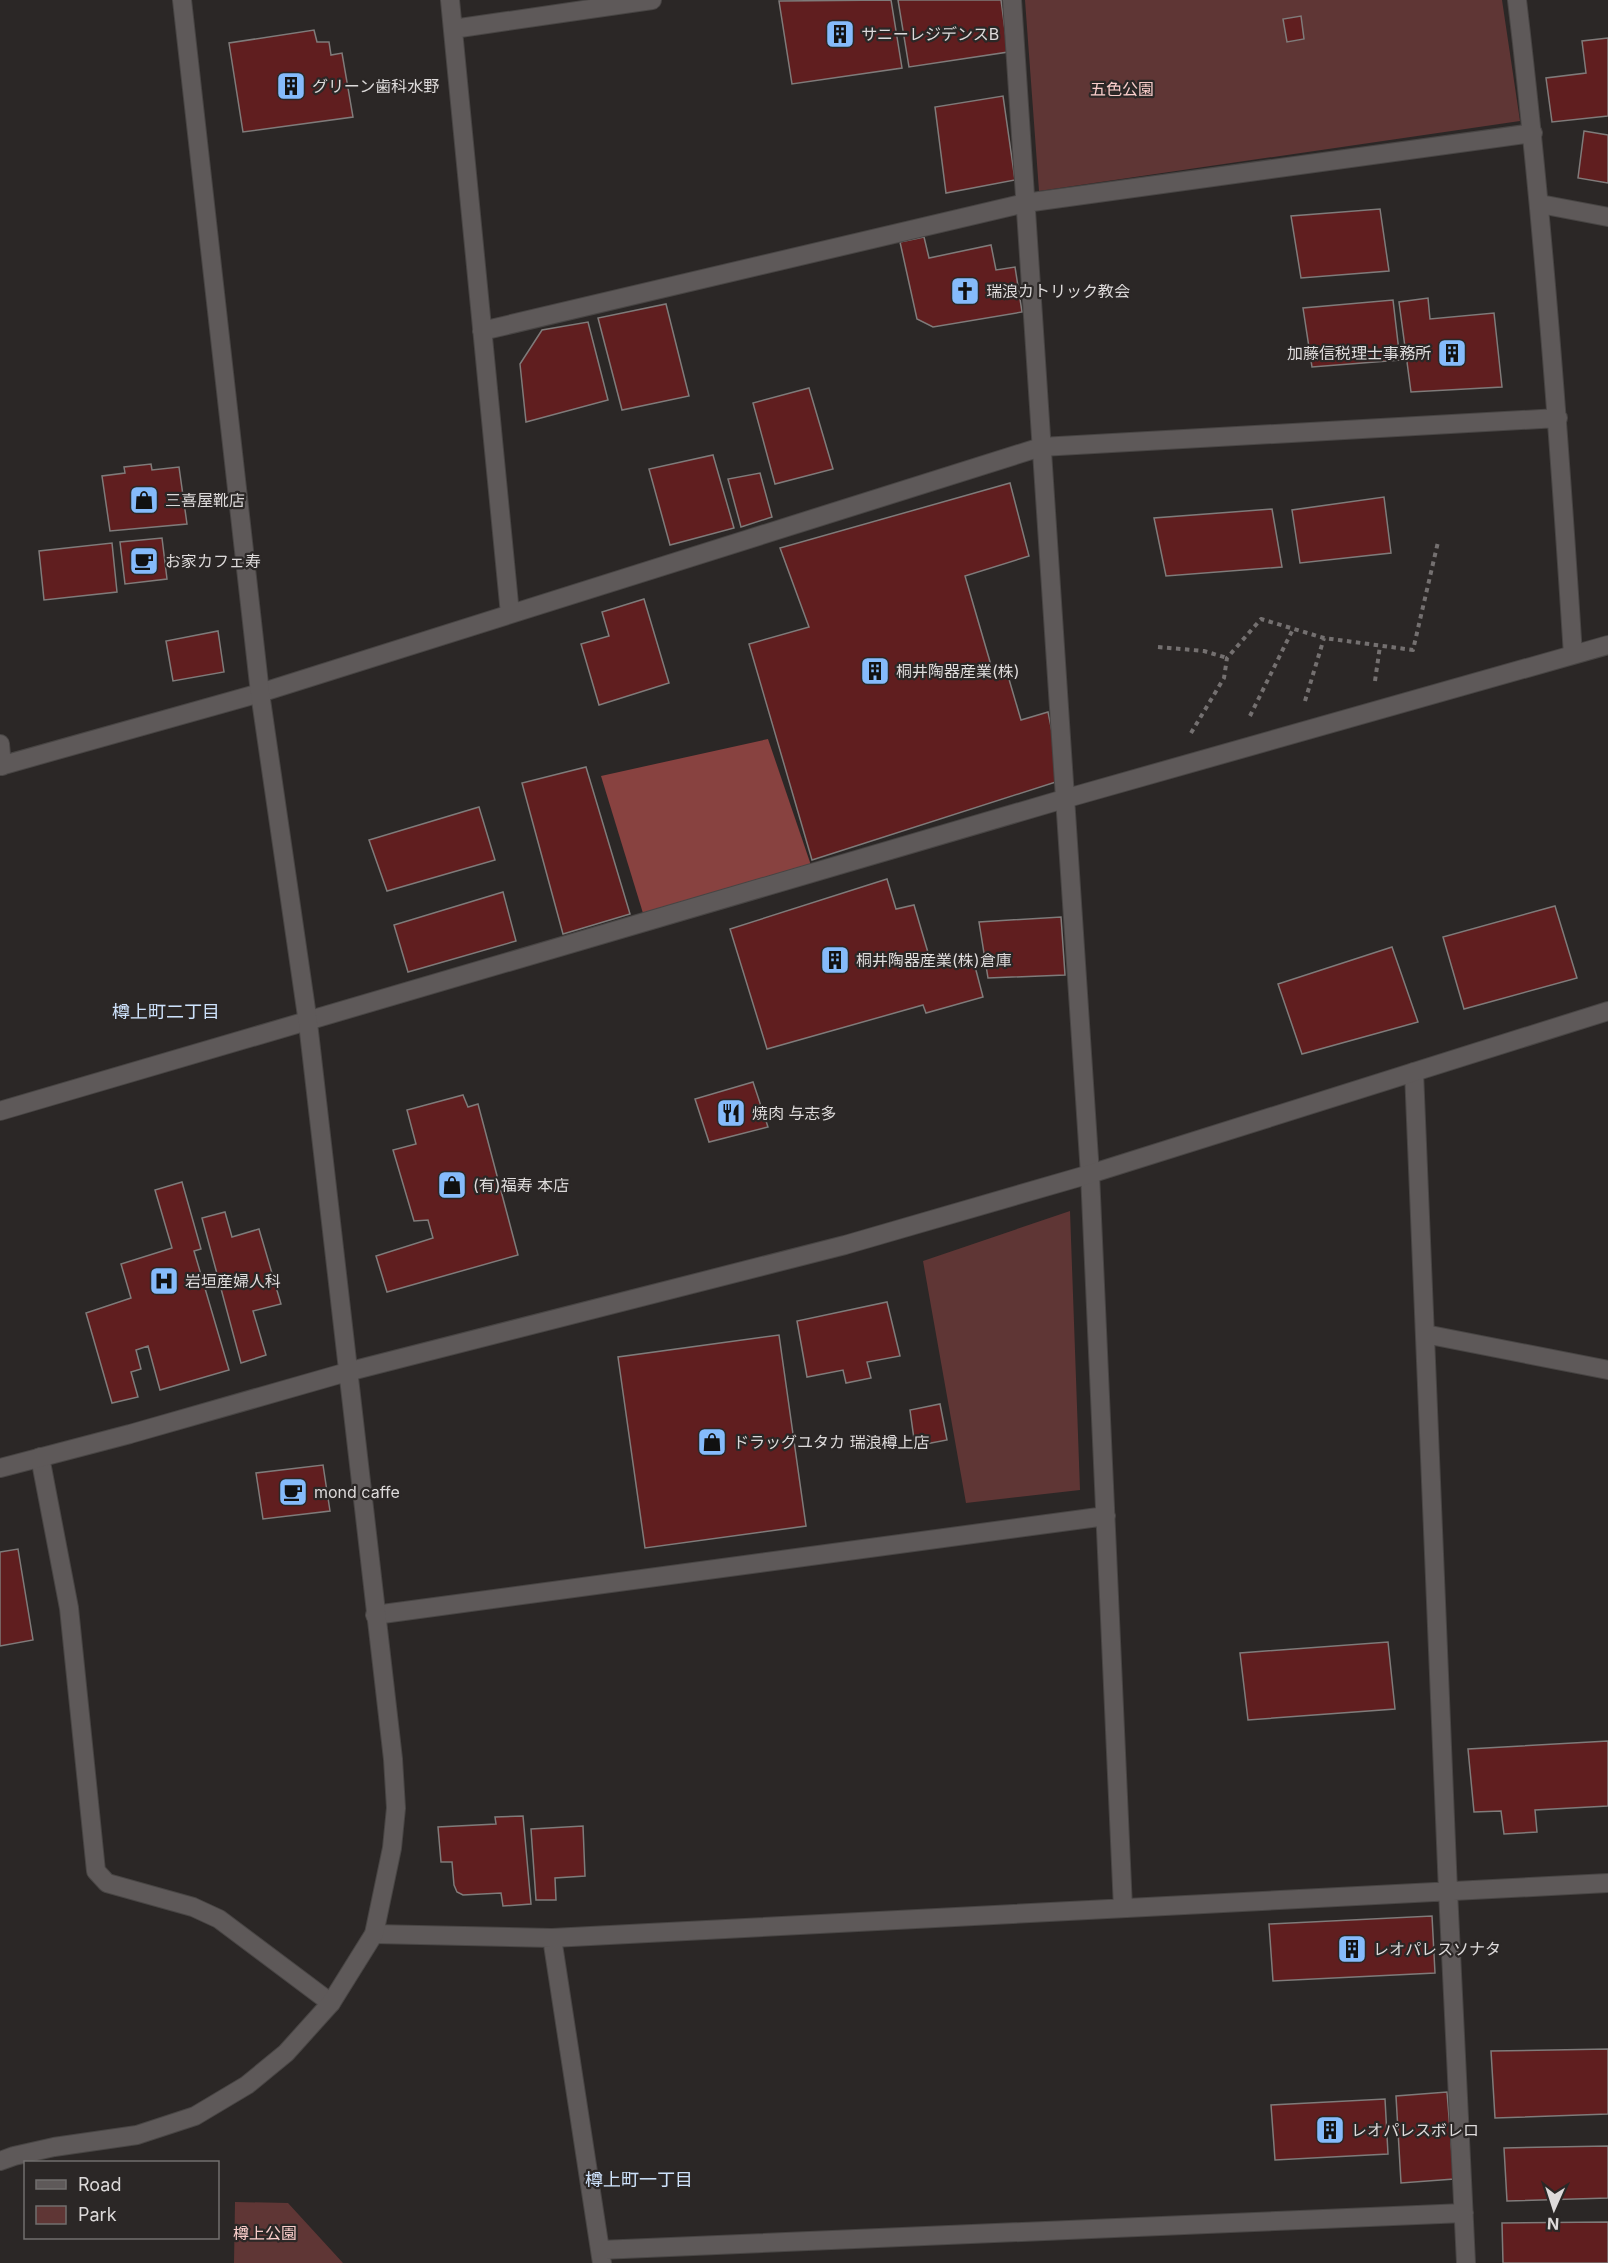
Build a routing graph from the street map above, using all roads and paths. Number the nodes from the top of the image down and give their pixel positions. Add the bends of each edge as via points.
1 (182, 0) edge
2 (450, 0) edge
3 (652, 0) edge
4 (1012, 0) edge
5 (1517, 0) edge
6 (453, 29) junction
7 (1533, 133) junction
8 (1025, 203) junction
9 (1540, 204) junction
10 (1608, 217) edge
11 (482, 331) junction
12 (1558, 418) junction
13 (1041, 447) junction
14 (1438, 542) dead end
15 (510, 614) junction
16 (1293, 629) junction
17 (1324, 638) junction
18 (1608, 645) edge
19 (1380, 646) junction
20 (1158, 647) dead end
21 (1573, 655) junction
22 (1227, 658) junction
23 (1374, 687) dead end
24 (260, 693) junction
25 (1302, 709) dead end
26 (1250, 717) dead end
27 (1188, 738) dead end
28 (0, 744) edge
29 (1, 766) edge
30 (1064, 799) junction
31 (1608, 1011) edge
32 (308, 1023) junction
33 (1414, 1072) junction
34 (0, 1111) edge
35 (1090, 1174) junction
36 (1425, 1334) junction
37 (1608, 1370) edge
38 (347, 1372) junction
39 (40, 1457) junction
40 (0, 1468) edge
41 (1106, 1516) junction
42 (375, 1615) junction
43 (1608, 1883) edge
44 (1448, 1891) junction
45 (1123, 1908) junction
46 (374, 1934) junction
47 (552, 1938) junction
48 (331, 2003) junction
49 (0, 2161) edge
50 (1464, 2213) junction
51 (601, 2256) edge
52 (1466, 2263) edge

1 - 24 street
2 - 6 street
3 - 6 street
4 - 8 street
5 - 7 street
6 - 11 street
7 - 8 street
7 - 9 street
8 - 11 street
8 - 13 street
9 - 10 street
9 - 12 street
11 - 15 street
12 - 13 street
12 - 21 street
13 - 15 street
13 - 30 street
14 - 19 path via 1413,650
15 - 24 street
16 - 17 path
16 - 22 path via 1261,619
16 - 26 path
17 - 19 path
17 - 25 path
18 - 21 street
19 - 23 path
20 - 22 path via 1204,651
21 - 30 street
22 - 27 path via 1224,678
24 - 29 street
24 - 32 street
28 - 29 street
30 - 32 street
30 - 35 street
31 - 33 street
32 - 34 street
32 - 38 street
33 - 35 street
33 - 36 street
35 - 38 street via 845,1245
35 - 41 street
36 - 37 street
36 - 44 street
38 - 39 street
38 - 42 street
39 - 40 street
39 - 48 street via 69,1608 96,1871 107,1883 193,1907 219,1919
41 - 42 street
41 - 45 street
42 - 46 street via 396,1808
43 - 44 street
44 - 45 street
44 - 50 street
45 - 47 street
46 - 47 street
46 - 48 street
47 - 51 street
48 - 49 street via 286,2053 247,2085 195,2116 137,2135 54,2147
50 - 51 street
50 - 52 street

